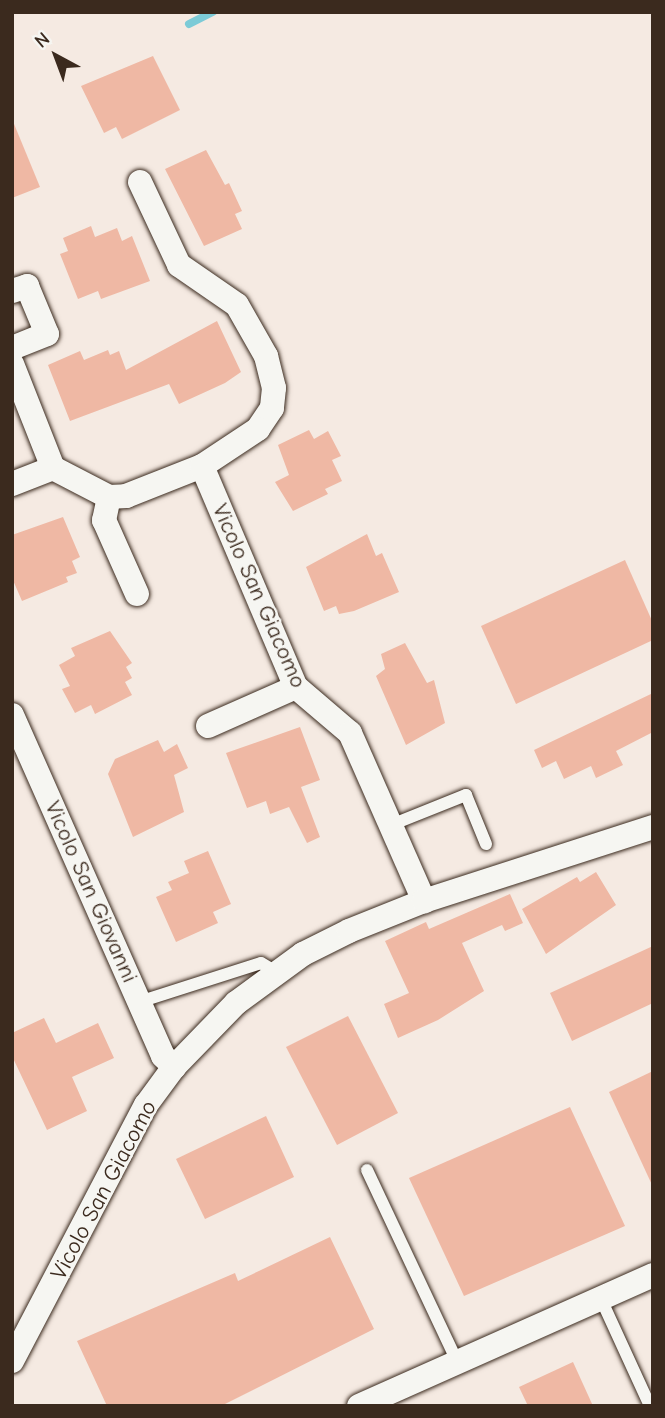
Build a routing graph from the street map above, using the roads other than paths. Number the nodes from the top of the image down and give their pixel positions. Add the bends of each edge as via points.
1 (140, 182) dead end
2 (12, 291) edge
3 (12, 348) edge
4 (12, 364) edge
5 (202, 466) junction
6 (53, 468) junction
7 (12, 484) edge
8 (109, 497) junction
9 (137, 594) dead end
10 (296, 687) junction
11 (12, 715) edge
12 (208, 726) dead end
13 (391, 825) junction
14 (653, 827) edge
15 (486, 844) dead end
16 (424, 901) junction
17 (276, 972) junction
18 (139, 1002) junction
19 (174, 1067) junction
20 (368, 1170) dead end
21 (653, 1275) edge
22 (601, 1299) junction
23 (12, 1361) edge
24 (458, 1363) junction
25 (359, 1406) edge
26 (650, 1406) edge

1 - 5 street via 179,265 237,305 266,356 274,388 272,408 258,429
2 - 3 street via 27,286 47,334
4 - 6 street
5 - 8 street via 126,496
5 - 10 street, Vicolo San Giacomo
6 - 7 street
6 - 8 street
8 - 9 street via 104,520
10 - 12 street
10 - 13 street, Vicolo San Giacomo via 351,733
11 - 18 street, Vicolo San Giovanni
13 - 15 lane via 467,794
13 - 16 street, Vicolo San Giacomo
14 - 16 street, Vicolo San Giacomo
16 - 17 street, Vicolo San Giacomo via 349,931
17 - 18 lane via 261,962
17 - 19 street, Vicolo San Giacomo via 211,1026
18 - 19 street, Vicolo San Giovanni via 163,1056
19 - 23 street, Vicolo San Giacomo via 124,1142
20 - 24 lane
21 - 22 street
22 - 24 street
22 - 26 lane
24 - 25 street

